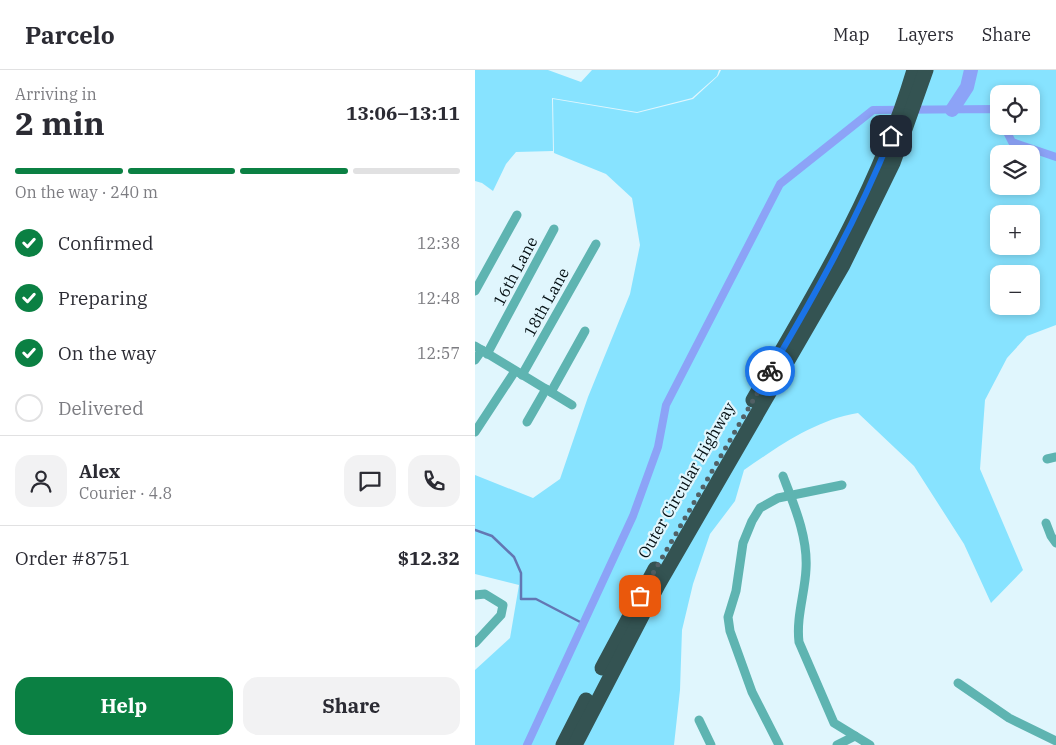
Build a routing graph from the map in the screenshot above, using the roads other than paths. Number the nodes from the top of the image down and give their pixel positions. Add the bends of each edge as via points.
1 (914, 70) edge
2 (926, 70) edge
3 (517, 214) dead end
4 (554, 229) dead end
5 (596, 244) dead end
6 (475, 290) edge
7 (585, 331) dead end
8 (481, 350) edge
9 (475, 360) edge
10 (519, 373) junction
11 (548, 391) junction
12 (572, 405) dead end
13 (527, 422) dead end
14 (475, 432) edge
15 (783, 476) dead end
16 (842, 485) dead end
17 (791, 496) junction
18 (1046, 523) dead end
19 (1056, 543) edge
20 (475, 595) edge
21 (475, 643) edge
22 (958, 684) dead end
23 (699, 720) dead end
24 (855, 736) junction
25 (1056, 741) edge
26 (563, 745) edge
27 (575, 745) edge
28 (711, 745) edge
29 (779, 745) edge
30 (837, 745) edge
31 (870, 745) edge
32 (1055, 745) edge

1 - 26 highway, Outer Circular Highway via 881,161 835,258 649,580
2 - 27 highway, Outer Circular Highway via 893,163 843,265 658,585
3 - 6 street
4 - 8 street, 16th Lane
5 - 10 street, 18th Lane
7 - 11 street
8 - 9 street, 16th Lane
8 - 10 street
10 - 11 street
10 - 14 street, 18th Lane
11 - 12 street
11 - 13 street
15 - 17 street
16 - 17 street
17 - 24 street via 803,535 806,568 797,630 799,642 834,723
17 - 29 street via 778,498 760,508 752,521 743,543 737,591 729,617 729,631 752,692
18 - 19 street
20 - 21 street via 485,594 503,605 501,615
22 - 25 street via 1009,718
23 - 28 street
24 - 30 street
24 - 31 street
25 - 32 street

